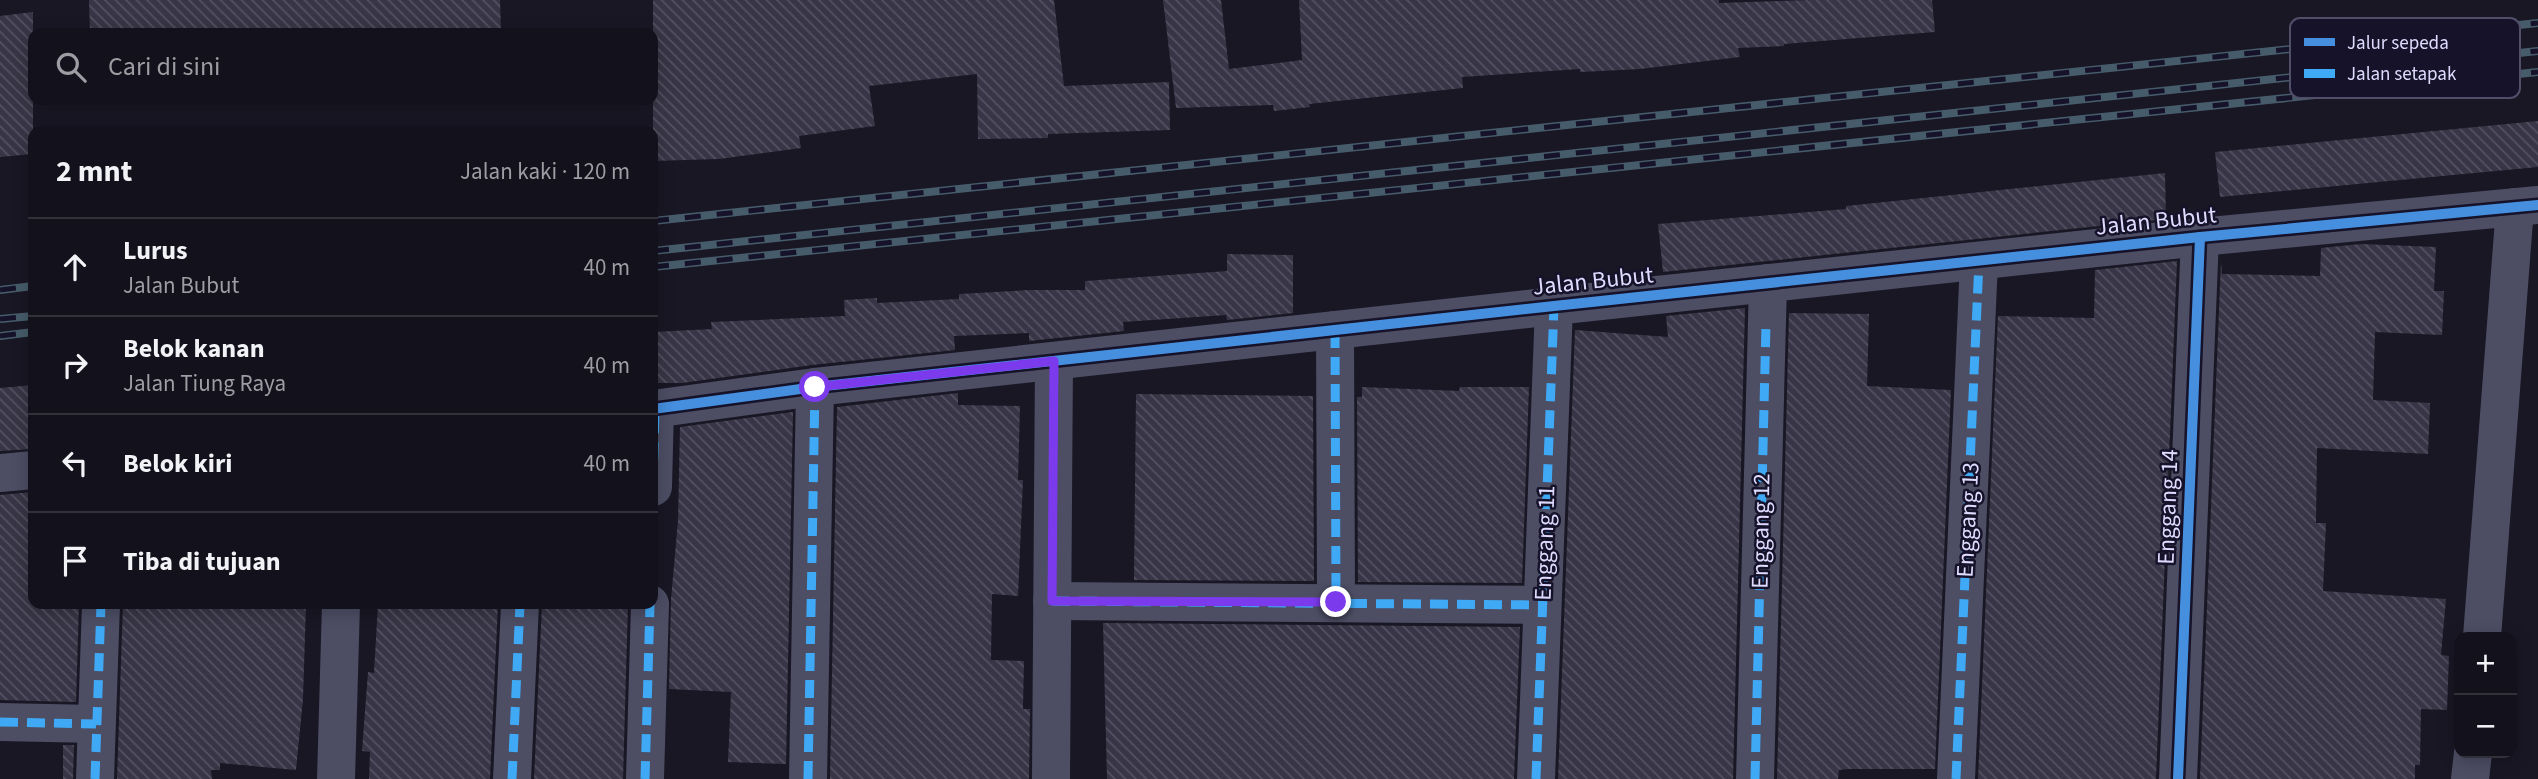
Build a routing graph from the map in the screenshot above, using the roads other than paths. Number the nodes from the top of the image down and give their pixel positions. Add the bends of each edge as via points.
1 (2527, 206) edge
2 (2200, 237) junction
3 (1979, 261) junction
4 (1769, 283) junction
5 (1553, 306) junction
6 (1335, 330) junction
7 (1054, 361) junction
8 (815, 387) junction
9 (658, 408) edge
10 (28, 470) edge
11 (0, 473) edge
12 (1052, 601) junction
13 (1336, 602) junction
14 (1542, 605) junction
15 (101, 609) edge
16 (341, 609) edge
17 (520, 609) edge
18 (650, 609) edge
19 (2483, 632) edge
20 (0, 722) edge
21 (96, 724) junction
22 (2472, 758) edge
23 (95, 779) edge
24 (336, 779) edge
25 (512, 779) edge
26 (645, 779) edge
27 (808, 779) edge
28 (1051, 779) edge
29 (1536, 779) edge
30 (1755, 779) edge
31 (1956, 779) edge
32 (2178, 779) edge
33 (2470, 779) edge

1 - 2 street, Jalan Bubut
1 - 19 street
2 - 3 street, Jalan Bubut
2 - 32 street, Enggang 14
3 - 4 street, Jalan Bubut
3 - 31 street, Enggang 13
4 - 5 street, Jalan Bubut
4 - 30 street, Enggang 12
5 - 6 street, Jalan Bubut
5 - 14 street, Enggang 11
6 - 7 street, Jalan Bubut
6 - 13 street
7 - 8 street, Jalan Bubut
7 - 12 street
8 - 9 street, Jalan Bubut
8 - 27 street
10 - 11 street
12 - 13 street
12 - 28 street
13 - 14 street
14 - 29 street, Enggang 11
15 - 21 street
16 - 24 street
17 - 25 street
18 - 26 street
20 - 21 street
21 - 23 street
22 - 33 street

